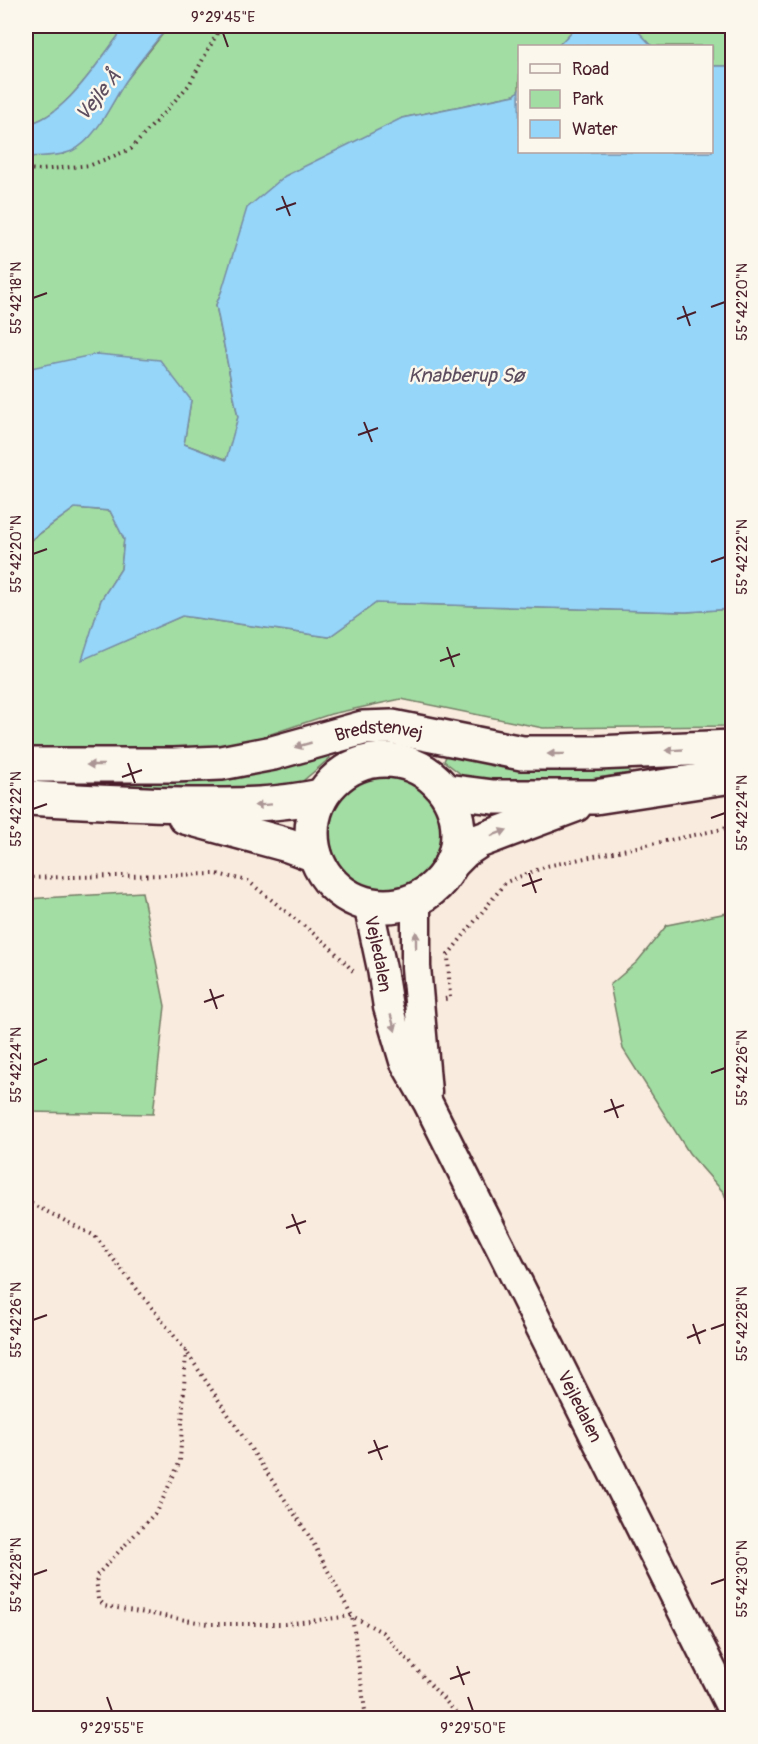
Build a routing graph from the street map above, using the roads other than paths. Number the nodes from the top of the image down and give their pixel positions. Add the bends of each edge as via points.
1 (732, 747) edge
2 (26, 765) edge
3 (732, 776) edge
4 (446, 791) junction
5 (321, 796) junction
6 (595, 797) junction
7 (26, 798) edge
8 (137, 805) junction
9 (315, 855) junction
10 (451, 864) junction
11 (416, 899) junction
12 (368, 904) junction
13 (429, 1103) junction
14 (732, 1710) edge

1 -> 2 main road, Bredstenvej via 522,753 392,727 363,728 221,763
3 - 6 main road
4 - 5 main road via 422,769 390,759 358,764 331,783
4 - 6 main road via 493,797
4 - 10 main road via 458,828
5 -> 8 main road via 259,806
5 - 9 main road via 311,835
10 -> 6 main road via 479,841
7 - 8 main road
8 - 9 main road
9 - 12 main road via 329,881
10 - 11 main road via 442,879
11 - 12 main road via 384,906
13 -> 11 street, Vejledalen via 417,985
12 -> 13 street, Vejledalen via 388,1007 404,1061
13 - 14 street, Vejledalen

